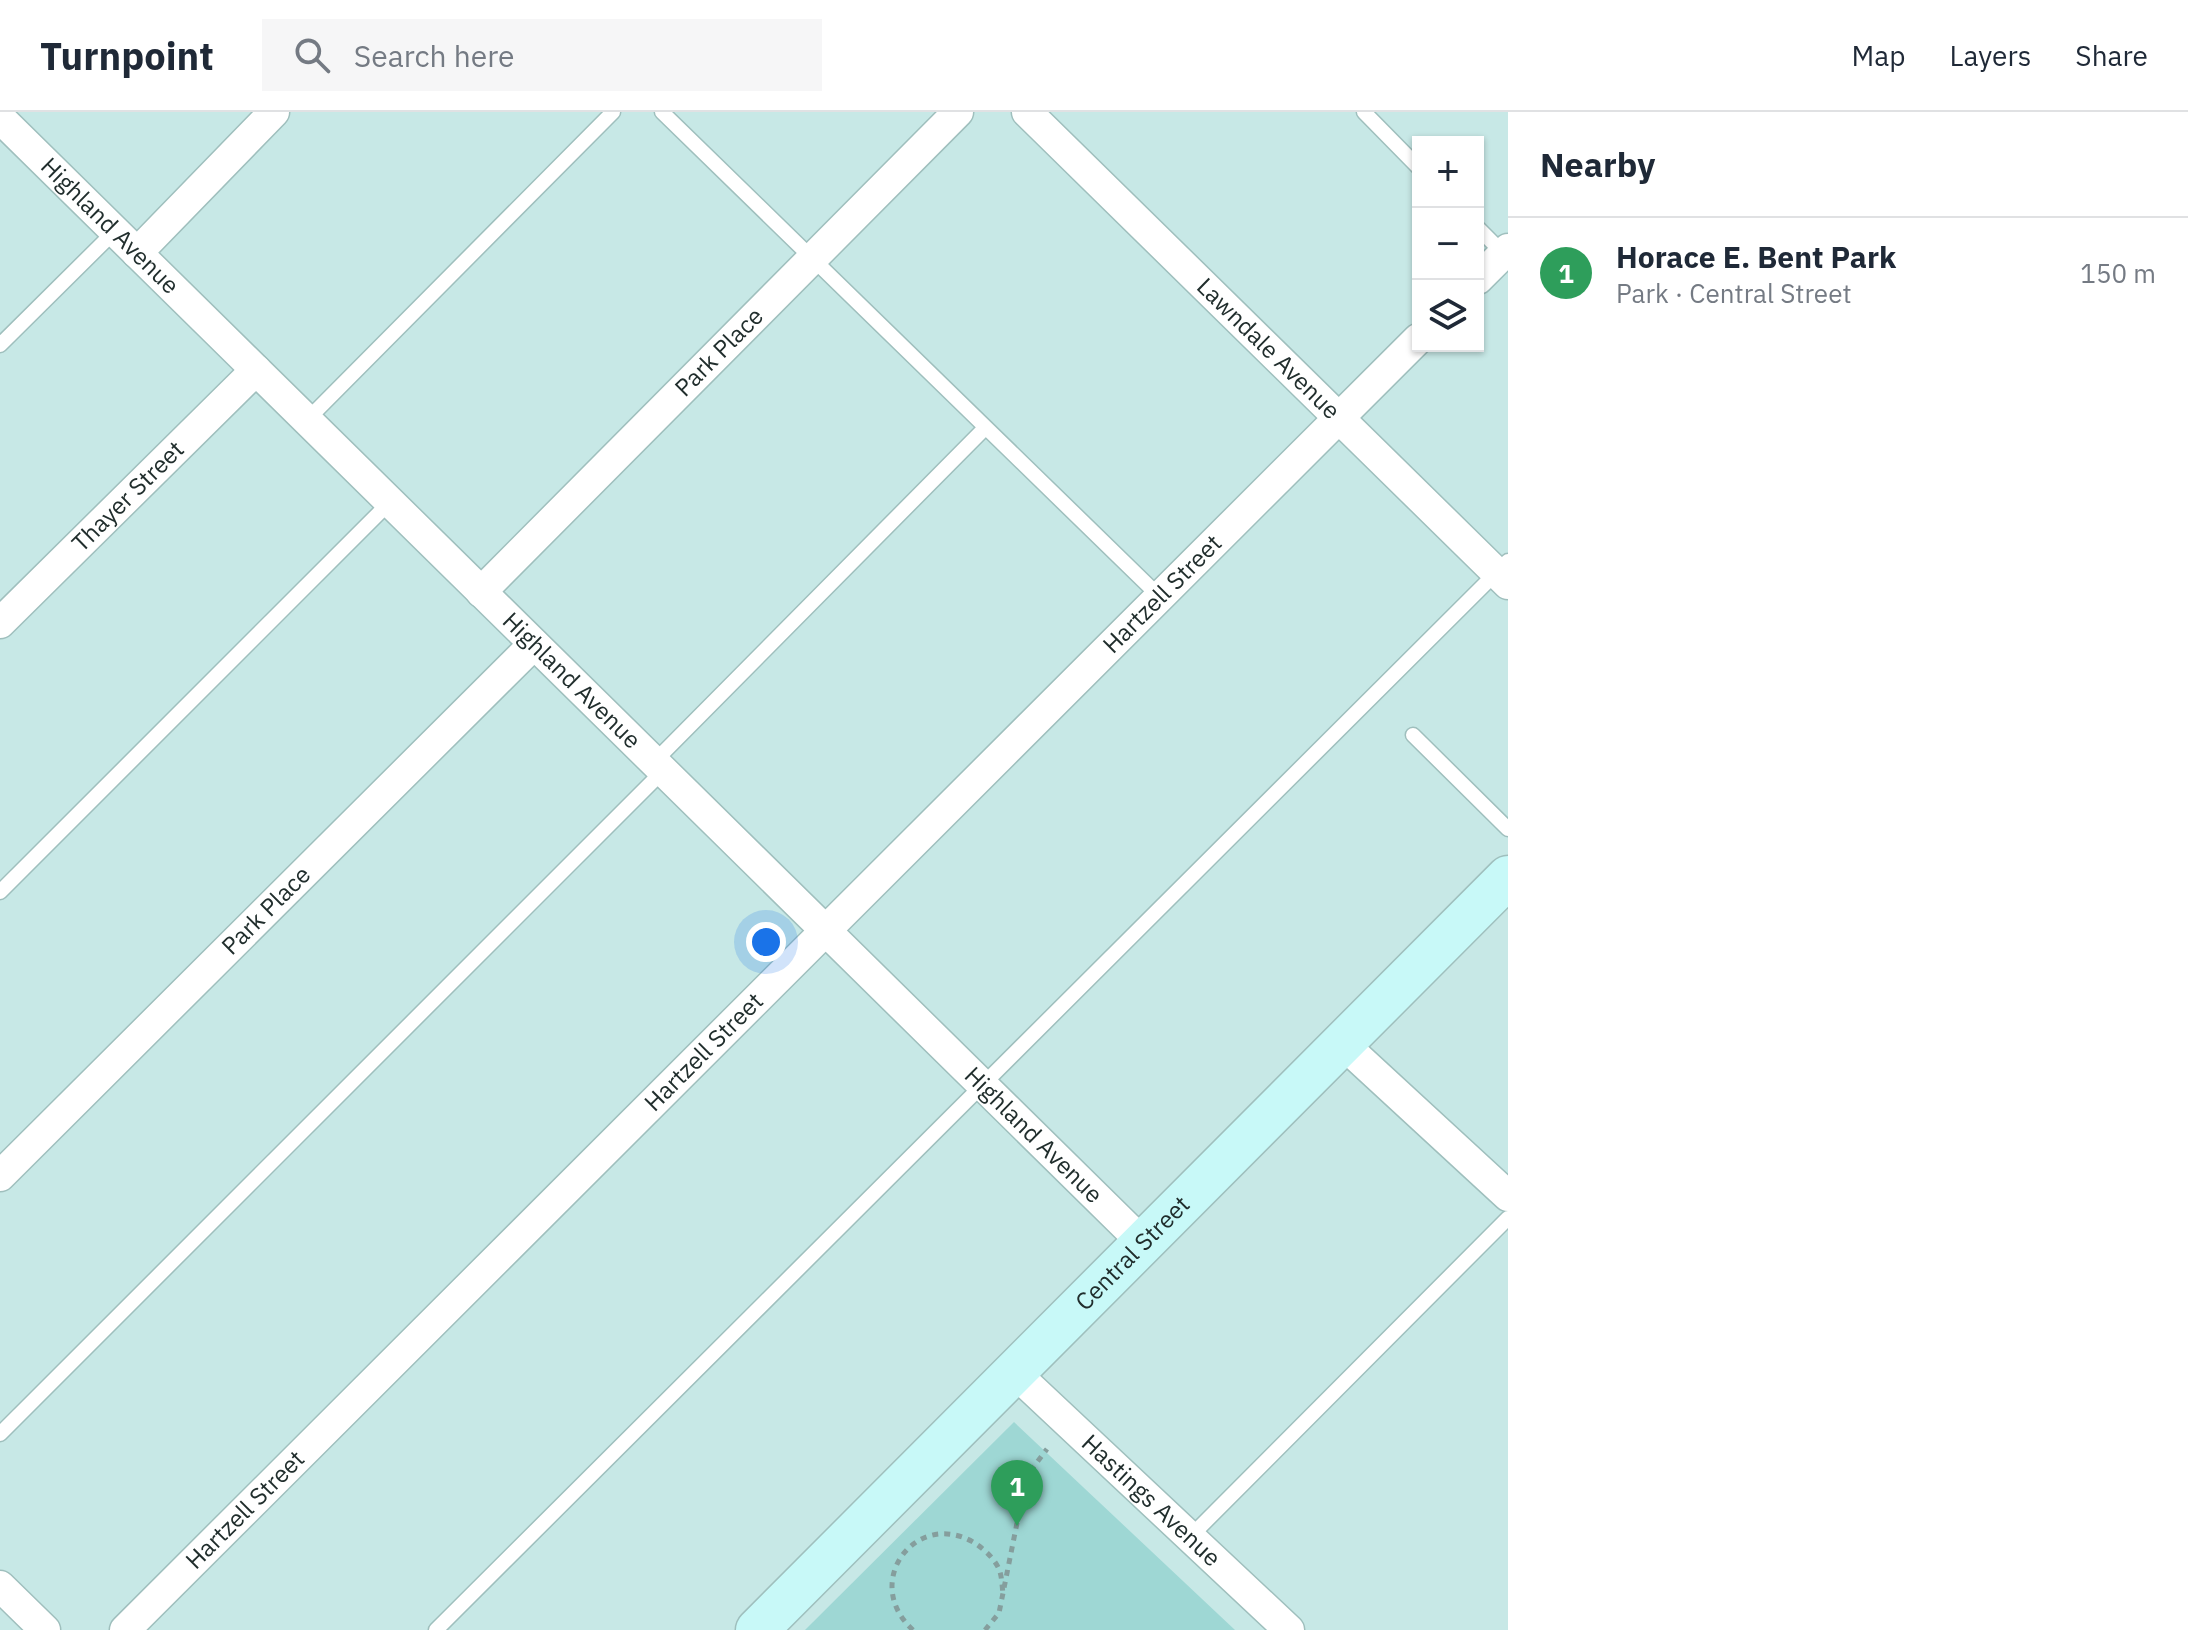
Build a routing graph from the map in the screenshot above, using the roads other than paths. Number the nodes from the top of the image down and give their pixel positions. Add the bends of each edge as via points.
1 (274, 112) edge
2 (613, 112) edge
3 (662, 112) edge
4 (958, 112) edge
5 (1027, 112) edge
6 (1364, 112) edge
7 (0, 118) edge
8 (1412, 161) edge
9 (115, 231) junction
10 (1484, 233) edge
11 (1506, 251) edge
12 (137, 253) junction
13 (813, 258) junction
14 (1484, 273) edge
15 (0, 345) edge
16 (1412, 345) edge
17 (256, 370) junction
18 (1339, 419) junction
19 (307, 420) junction
20 (984, 429) junction
21 (390, 502) junction
22 (1504, 573) edge
23 (481, 592) junction
24 (1160, 597) junction
25 (0, 623) edge
26 (534, 644) junction
27 (1413, 735) dead end
28 (658, 766) junction
29 (1508, 829) edge
30 (1508, 877) edge
31 (0, 892) edge
32 (826, 931) junction
33 (1342, 1043) junction
34 (984, 1086) junction
35 (0, 1176) edge
36 (1508, 1196) edge
37 (1508, 1218) edge
38 (1143, 1243) junction
39 (1014, 1372) junction
40 (0, 1434) edge
41 (1190, 1537) junction
42 (0, 1586) edge
43 (45, 1630) edge
44 (125, 1630) edge
45 (436, 1630) edge
46 (757, 1630) edge
47 (1289, 1630) edge

1 - 12 street
2 - 19 lane
3 - 13 lane
4 - 13 street, Park Place
5 - 18 street, Lawndale Avenue
6 - 8 lane
7 - 9 street, Highland Avenue
9 - 12 street, Highland Avenue
9 - 15 lane
10 - 11 lane
11 - 14 street
12 - 17 street, Highland Avenue
13 - 20 lane
13 - 23 street, Park Place
16 - 18 street, Hartzell Street
17 - 19 street, Highland Avenue
17 - 25 street, Thayer Street
18 - 22 street, Lawndale Avenue
18 - 24 street, Hartzell Street
19 - 21 street, Highland Avenue
20 - 24 lane
20 - 28 lane
21 - 23 street, Highland Avenue
21 - 31 lane
22 - 34 lane
23 - 26 street, Highland Avenue
24 - 32 street, Hartzell Street
26 - 28 street, Highland Avenue
26 - 35 street, Park Place
27 - 29 lane
28 - 32 street, Highland Avenue
28 - 40 lane
30 - 33 main road, Central Street
32 - 34 street, Highland Avenue
32 - 44 street, Hartzell Street
33 - 36 street
33 - 38 main road, Central Street
34 - 38 street, Highland Avenue
34 - 45 lane
37 - 41 lane
38 - 39 main road, Central Street
39 - 41 street, Hastings Avenue
39 - 46 main road, Central Street
41 - 47 street, Hastings Avenue
42 - 43 street

